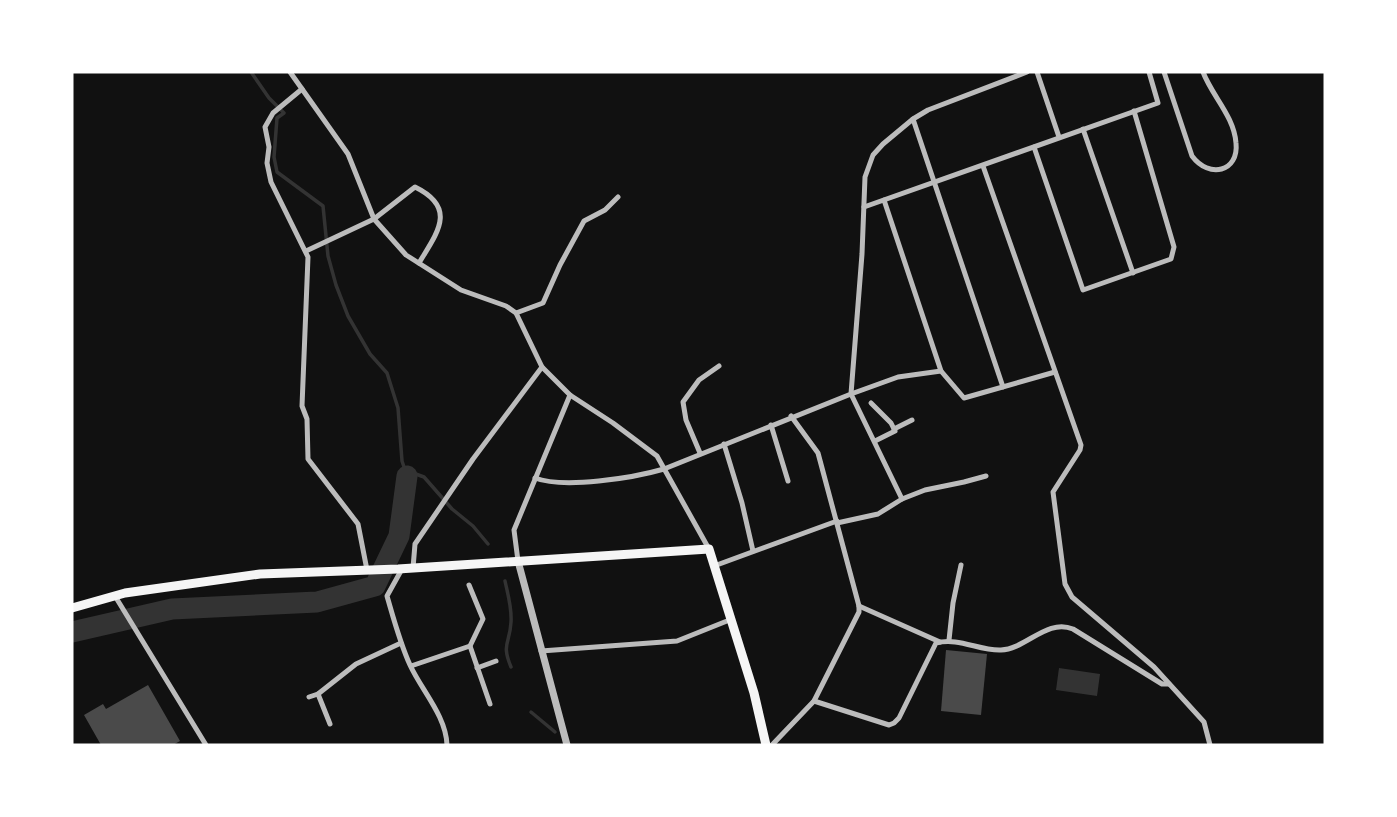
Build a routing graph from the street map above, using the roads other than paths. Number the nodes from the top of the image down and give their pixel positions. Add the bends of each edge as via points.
1 (290, 72) edge
2 (1027, 72) edge
3 (1037, 72) edge
4 (1149, 72) edge
5 (1164, 72) edge
6 (1203, 72) edge
7 (302, 89) junction
8 (1133, 111) junction
9 (913, 119) junction
10 (1083, 129) junction
11 (1059, 137) junction
12 (1034, 147) junction
13 (984, 166) junction
14 (934, 182) junction
15 (618, 197) dead end
16 (884, 200) junction
17 (864, 207) junction
18 (374, 219) junction
19 (306, 251) junction
20 (419, 263) junction
21 (1133, 272) junction
22 (516, 313) junction
23 (719, 366) dead end
24 (542, 367) junction
25 (941, 371) junction
26 (1055, 372) junction
27 (1003, 387) junction
28 (851, 394) junction
29 (570, 395) junction
30 (872, 403) dead end
31 (791, 416) junction
32 (912, 420) dead end
33 (771, 425) junction
34 (894, 429) junction
35 (875, 441) junction
36 (724, 444) junction
37 (700, 453) junction
38 (664, 469) junction
39 (986, 475) dead end
40 (535, 478) junction
41 (788, 481) dead end
42 (902, 499) junction
43 (837, 522) junction
44 (709, 549) junction
45 (753, 551) junction
46 (518, 561) junction
47 (961, 565) dead end
48 (714, 566) junction
49 (400, 568) junction
50 (413, 568) junction
51 (367, 570) junction
52 (469, 585) dead end
53 (115, 596) junction
54 (859, 606) junction
55 (72, 608) edge
56 (733, 619) junction
57 (949, 640) junction
58 (940, 642) junction
59 (401, 643) junction
60 (470, 646) junction
61 (541, 651) junction
62 (496, 661) dead end
63 (411, 666) junction
64 (477, 668) junction
65 (1169, 684) junction
66 (318, 694) junction
67 (309, 697) dead end
68 (814, 701) junction
69 (490, 704) dead end
70 (330, 724) dead end
71 (206, 745) edge
72 (447, 745) edge
73 (567, 745) edge
74 (766, 745) edge
75 (772, 745) edge
76 (1210, 745) edge

1 - 7 street
2 - 9 street
3 - 11 street
4 - 8 street via 1158,103
5 - 6 street via 1192,156 1202,167 1217,170 1232,161 1236,140
7 - 18 street via 348,154
7 - 19 street via 273,113 265,127 271,182
8 - 10 street
8 - 21 street via 1174,247 1171,259
9 - 14 street
9 - 17 street via 873,155 865,177
10 - 11 street
10 - 21 street
11 - 12 street
12 - 13 street
12 - 21 street via 1083,290
13 - 14 street
13 - 26 street
14 - 16 street
14 - 27 street
15 - 22 street via 584,222 544,303
16 - 17 street
16 - 25 street
17 - 28 street
18 - 19 street
18 - 20 street
18 - 20 street via 415,187 437,205 440,225
19 - 51 street via 302,406 308,458 358,524
20 - 22 street via 461,290
22 - 24 street
23 - 37 street via 699,380 683,402
24 - 29 street
24 - 50 street via 415,544
25 - 27 street via 964,398
25 - 28 street via 898,377
26 - 27 street
26 - 65 street via 1081,445 1053,492 1065,584 1072,597
28 - 31 street
28 - 35 street
29 - 38 street via 657,456
29 - 40 street
30 - 34 street
31 - 33 street
31 - 43 street via 818,453
32 - 34 street
33 - 36 street
33 - 41 street
34 - 35 street
35 - 42 street
36 - 37 street
36 - 45 street
37 - 38 street
38 - 40 street via 639,477 549,483
38 - 44 street
39 - 42 street
40 - 46 street via 514,530
42 - 43 street via 878,514
43 - 45 street
43 - 54 street
44 - 46 main road
44 - 48 main road
45 - 48 street
46 - 50 main road
46 - 61 street
47 - 57 street
48 - 56 main road
49 - 50 main road
49 - 51 main road
49 - 59 street via 387,597
51 - 53 main road via 260,575
52 - 60 street via 483,619
53 - 55 main road
53 - 71 street
54 - 58 street
54 - 68 street
56 - 61 street via 677,641
56 - 74 main road
57 - 58 street
57 - 65 street via 1002,650 1053,627 1066,626 1161,684
58 - 68 street via 894,723
59 - 63 street
59 - 66 street via 356,664
60 - 63 street
60 - 64 street
61 - 73 street
62 - 64 street
63 - 72 street via 440,716
64 - 69 street
65 - 76 street via 1204,722
66 - 67 street
66 - 70 street
68 - 75 street

